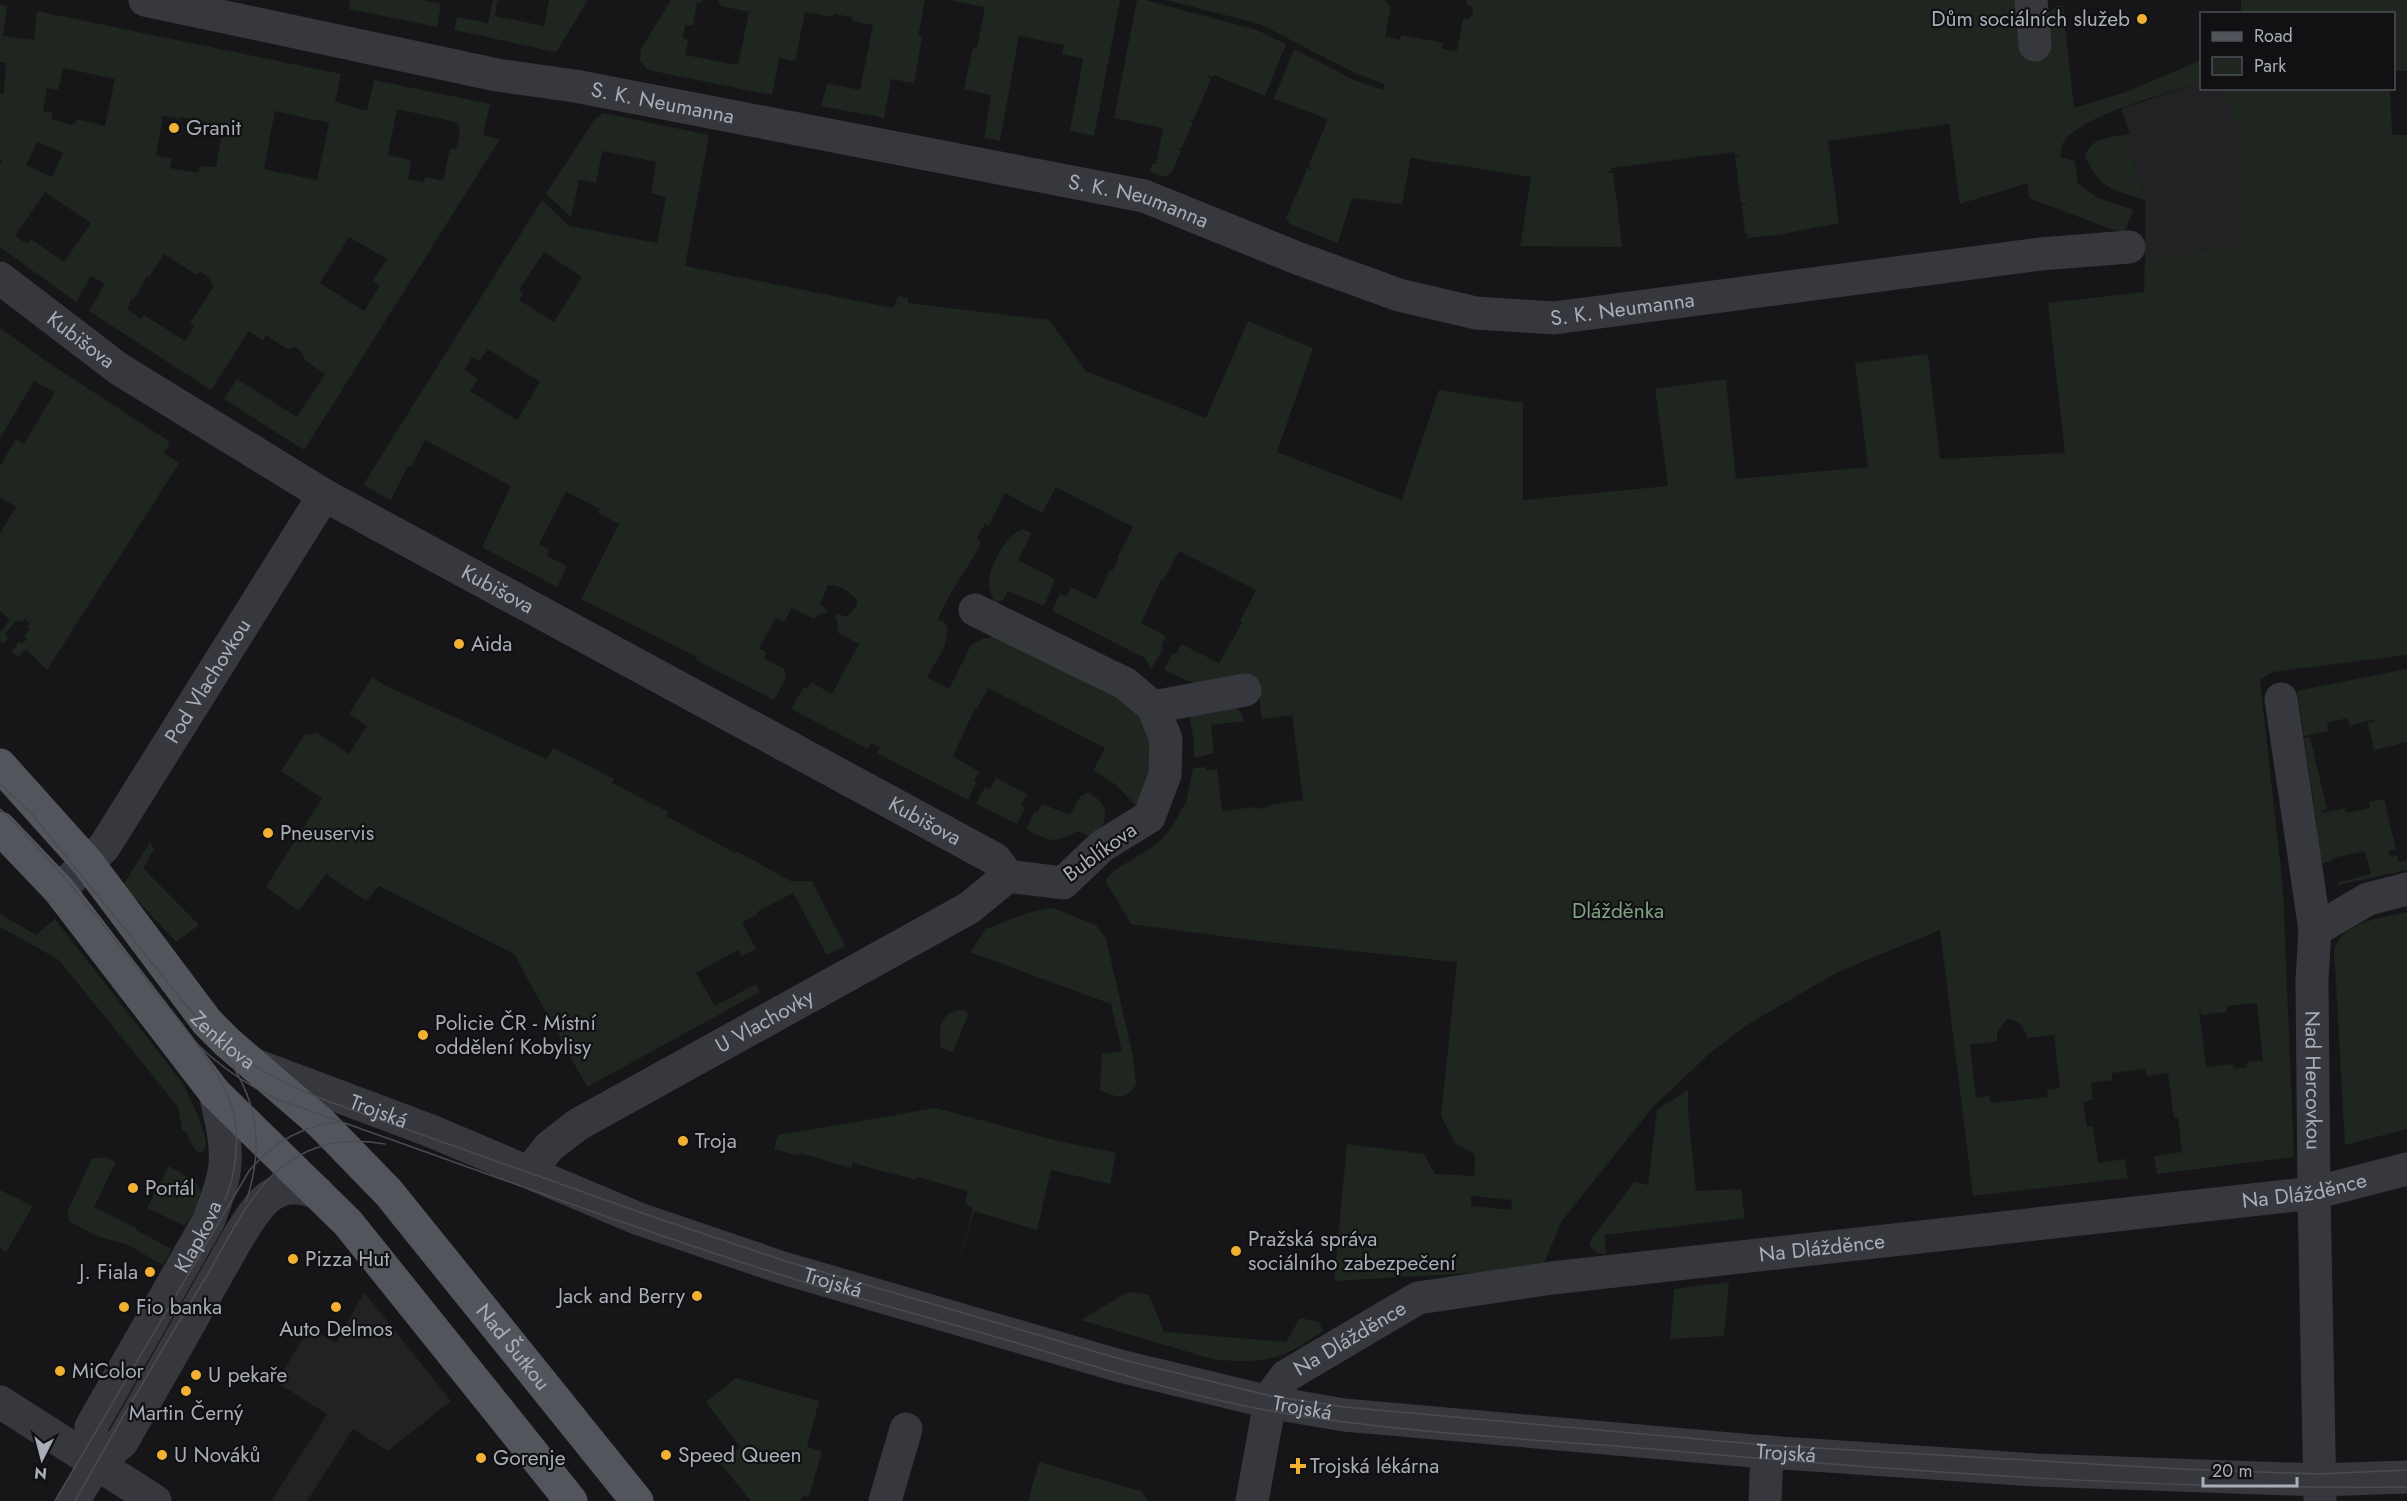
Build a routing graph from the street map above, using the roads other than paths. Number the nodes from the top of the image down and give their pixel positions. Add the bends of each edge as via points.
1 (145, 0) edge
2 (2031, 0) edge
3 (2035, 45) dead end
4 (2129, 248) dead end
5 (0, 278) edge
6 (324, 495) junction
7 (975, 610) dead end
8 (1245, 690) dead end
9 (2281, 699) dead end
10 (1153, 707) junction
11 (0, 765) edge
12 (0, 828) edge
13 (87, 862) junction
14 (1008, 876) junction
15 (2407, 889) edge
16 (59, 890) junction
17 (2314, 930) junction
18 (251, 1064) junction
19 (215, 1093) junction
20 (2407, 1169) edge
21 (529, 1172) junction
22 (318, 1192) junction
23 (389, 1193) joint
24 (2314, 1193) junction
25 (0, 1402) edge
26 (1269, 1402) junction
27 (906, 1428) dead end
28 (1767, 1452) junction
29 (96, 1464) junction
30 (2407, 1477) edge
31 (2319, 1491) edge
32 (73, 1501) edge
33 (155, 1501) edge
34 (571, 1501) edge
35 (637, 1501) edge
36 (885, 1501) edge
37 (1252, 1501) edge
38 (1765, 1501) edge

1 - 4 street, S. K. Neumanna via 497,75 575,86 1144,196 1399,295 1476,314 1554,318 2040,254
2 - 3 street
5 - 6 street, Kubišova via 119,369
6 - 13 street, Pod Vlachovkou via 104,847
6 - 14 street, Kubišova via 995,859
7 - 10 street, Bublíkova via 1126,684
8 - 10 street
9 - 17 street, Nad Hercovkou
10 - 14 street, Bublíkova via 1166,740 1165,775 1149,817 1102,846 1063,883
11 - 13 main road, Zenklova
12 - 16 main road, Zenklova
13 - 16 street
13 - 18 main road, Zenklova via 207,1022
14 - 21 street, U Vlachovky via 969,908 577,1125 549,1147
15 - 17 street via 2368,899
16 - 19 main road, Zenklova
17 - 24 street, Nad Hercovkou
18 - 21 street, Trojská
18 - 23 main road, Zenklova via 322,1124
19 - 22 main road, Zenklova
19 - 29 street, Klapkova via 224,1135 225,1166 218,1193 209,1220 91,1427
20 - 24 street, Na Dlážděnce
21 - 26 street, Trojská via 639,1220 783,1268 1120,1366
22 - 29 street, Klapkova via 292,1187 262,1202 122,1442
22 - 34 main road, Zenklova via 348,1222
23 - 35 main road, Nad Šutkou
24 - 26 street, Na Dlážděnce via 1552,1278 1418,1298 1286,1376
24 - 31 street, Nad Hercovkou
25 - 29 street
26 - 28 street, Trojská via 1344,1414
26 - 37 street
27 - 36 street
28 - 31 street, Trojská
28 - 38 street
29 - 32 street, Klapkova
29 - 33 street
30 - 31 street, Trojská

